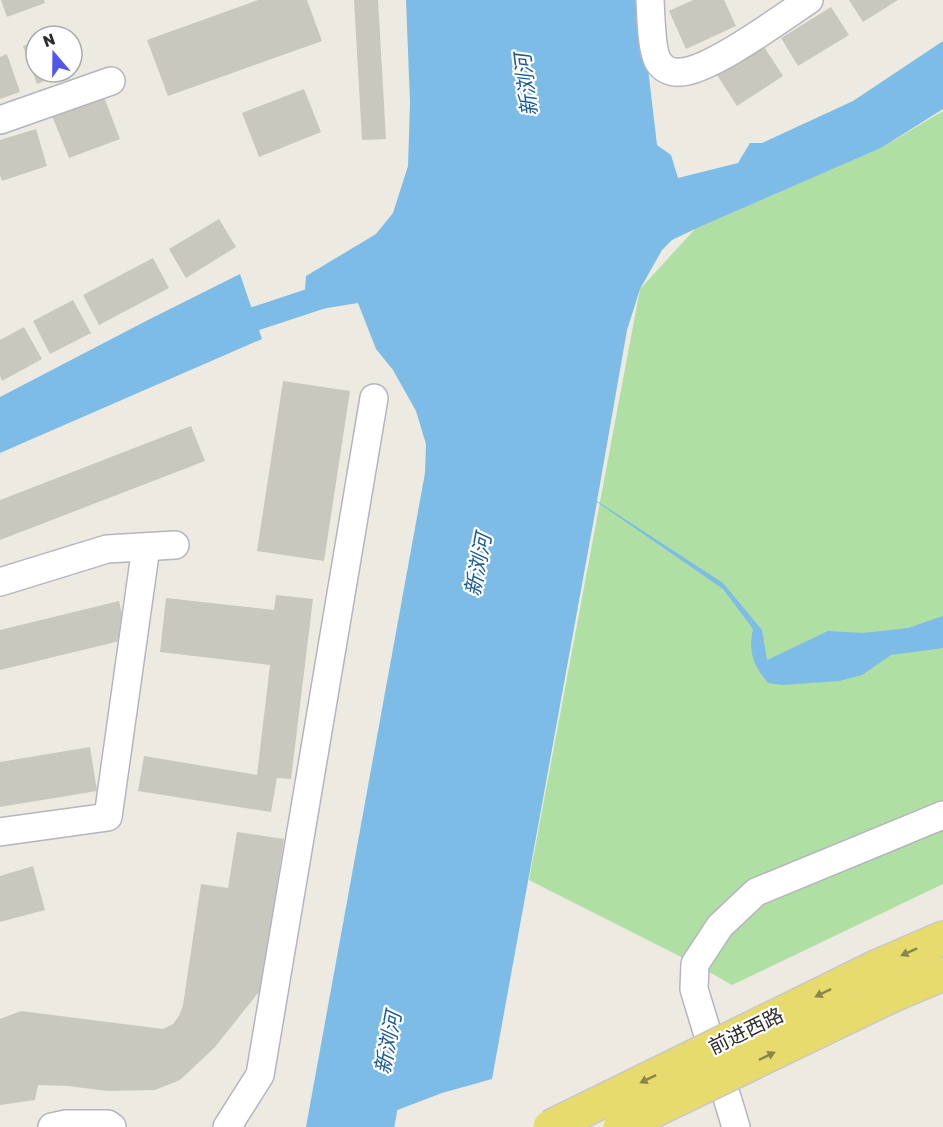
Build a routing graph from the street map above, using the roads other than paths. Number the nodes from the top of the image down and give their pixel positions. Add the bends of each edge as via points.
1 (650, 0) edge
2 (809, 0) edge
3 (111, 81) dead end
4 (0, 120) edge
5 (374, 398) dead end
6 (175, 545) dead end
7 (146, 547) junction
8 (0, 582) edge
9 (943, 815) edge
10 (0, 832) edge
11 (943, 938) edge
12 (943, 974) edge
13 (52, 1127) edge
14 (112, 1127) edge
15 (227, 1127) edge
16 (550, 1127) edge
17 (620, 1127) edge
18 (736, 1127) edge

1 - 2 street via 659,63 669,71 681,73 702,67 736,48
3 - 4 street
5 - 15 street via 260,1075
6 - 7 street
7 - 8 street via 107,549
7 - 10 street via 108,817
9 - 18 street via 756,892 720,926 695,964 694,989
11 -> 16 main road, 前进西路, bridge
17 -> 12 main road, 前进西路, bridge
13 - 14 street

